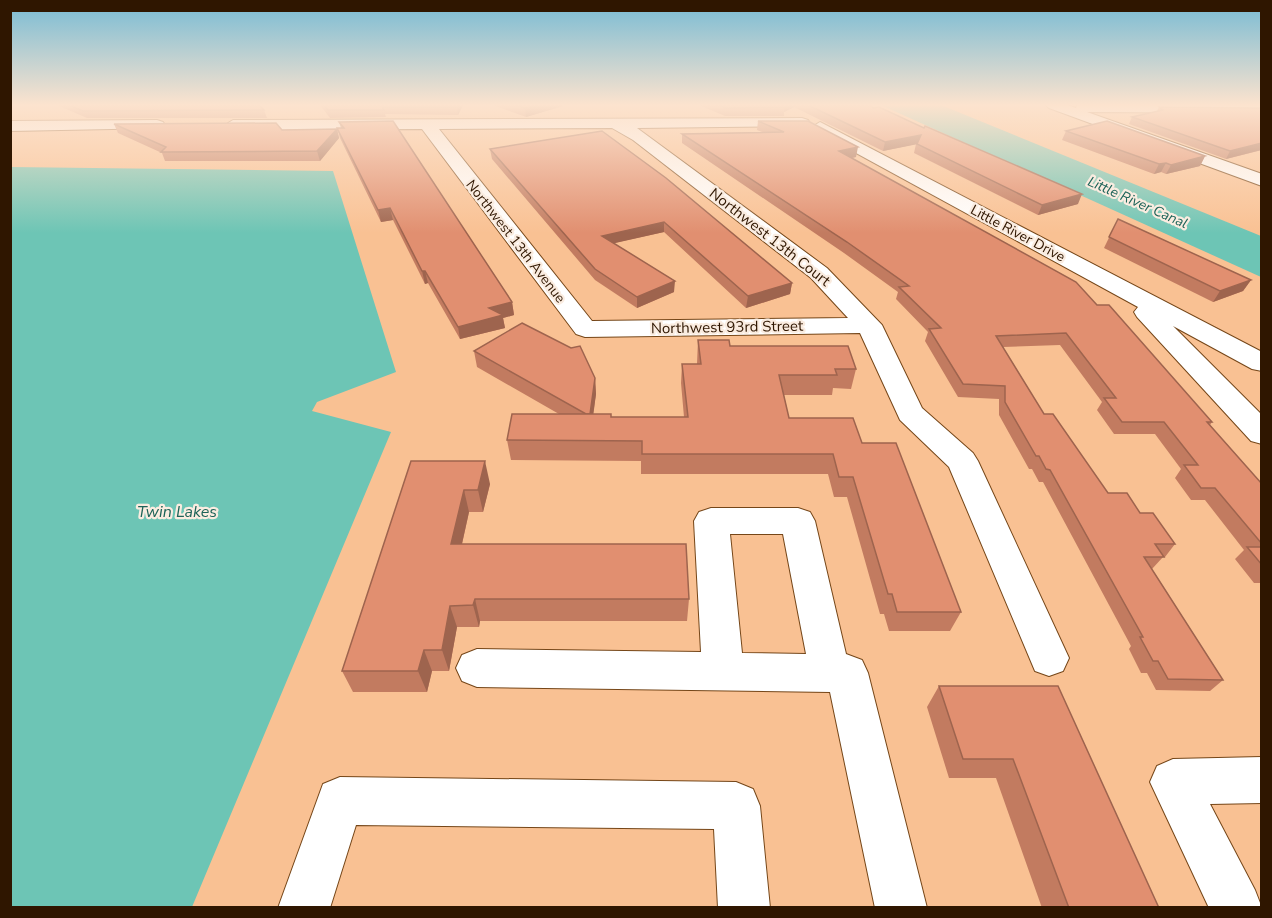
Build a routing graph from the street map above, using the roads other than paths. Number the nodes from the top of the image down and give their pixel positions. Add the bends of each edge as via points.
1 (444, 148) edge
2 (655, 148) edge
3 (858, 148) edge
4 (1173, 148) edge
5 (1257, 178) edge
6 (1127, 292) junction
7 (869, 325) junction
8 (585, 329) joint
9 (1262, 363) edge
10 (1262, 395) edge
11 (1228, 398) junction
12 (1262, 434) edge
13 (1049, 658) dead end
14 (477, 668) dead end
15 (723, 671) junction
16 (830, 673) junction
17 (1262, 780) edge
18 (304, 908) edge
19 (744, 908) edge
20 (901, 908) edge
21 (1237, 908) edge

1 - 8 street, Northwest 13th Avenue
2 - 7 street, Northwest 13th Court via 819,273
3 - 6 street, Little River Drive
4 - 5 street
6 - 9 street, Little River Drive
6 - 11 street
7 - 8 street, Northwest 93rd Street
7 - 13 street, Northwest 13th Court via 910,413 962,461
10 - 11 street
11 - 12 street
14 - 15 street
15 - 16 street
15 - 16 street via 711,521 798,521
16 - 20 street via 847,673
17 - 21 street via 1173,782
18 - 19 street via 340,801 736,806

